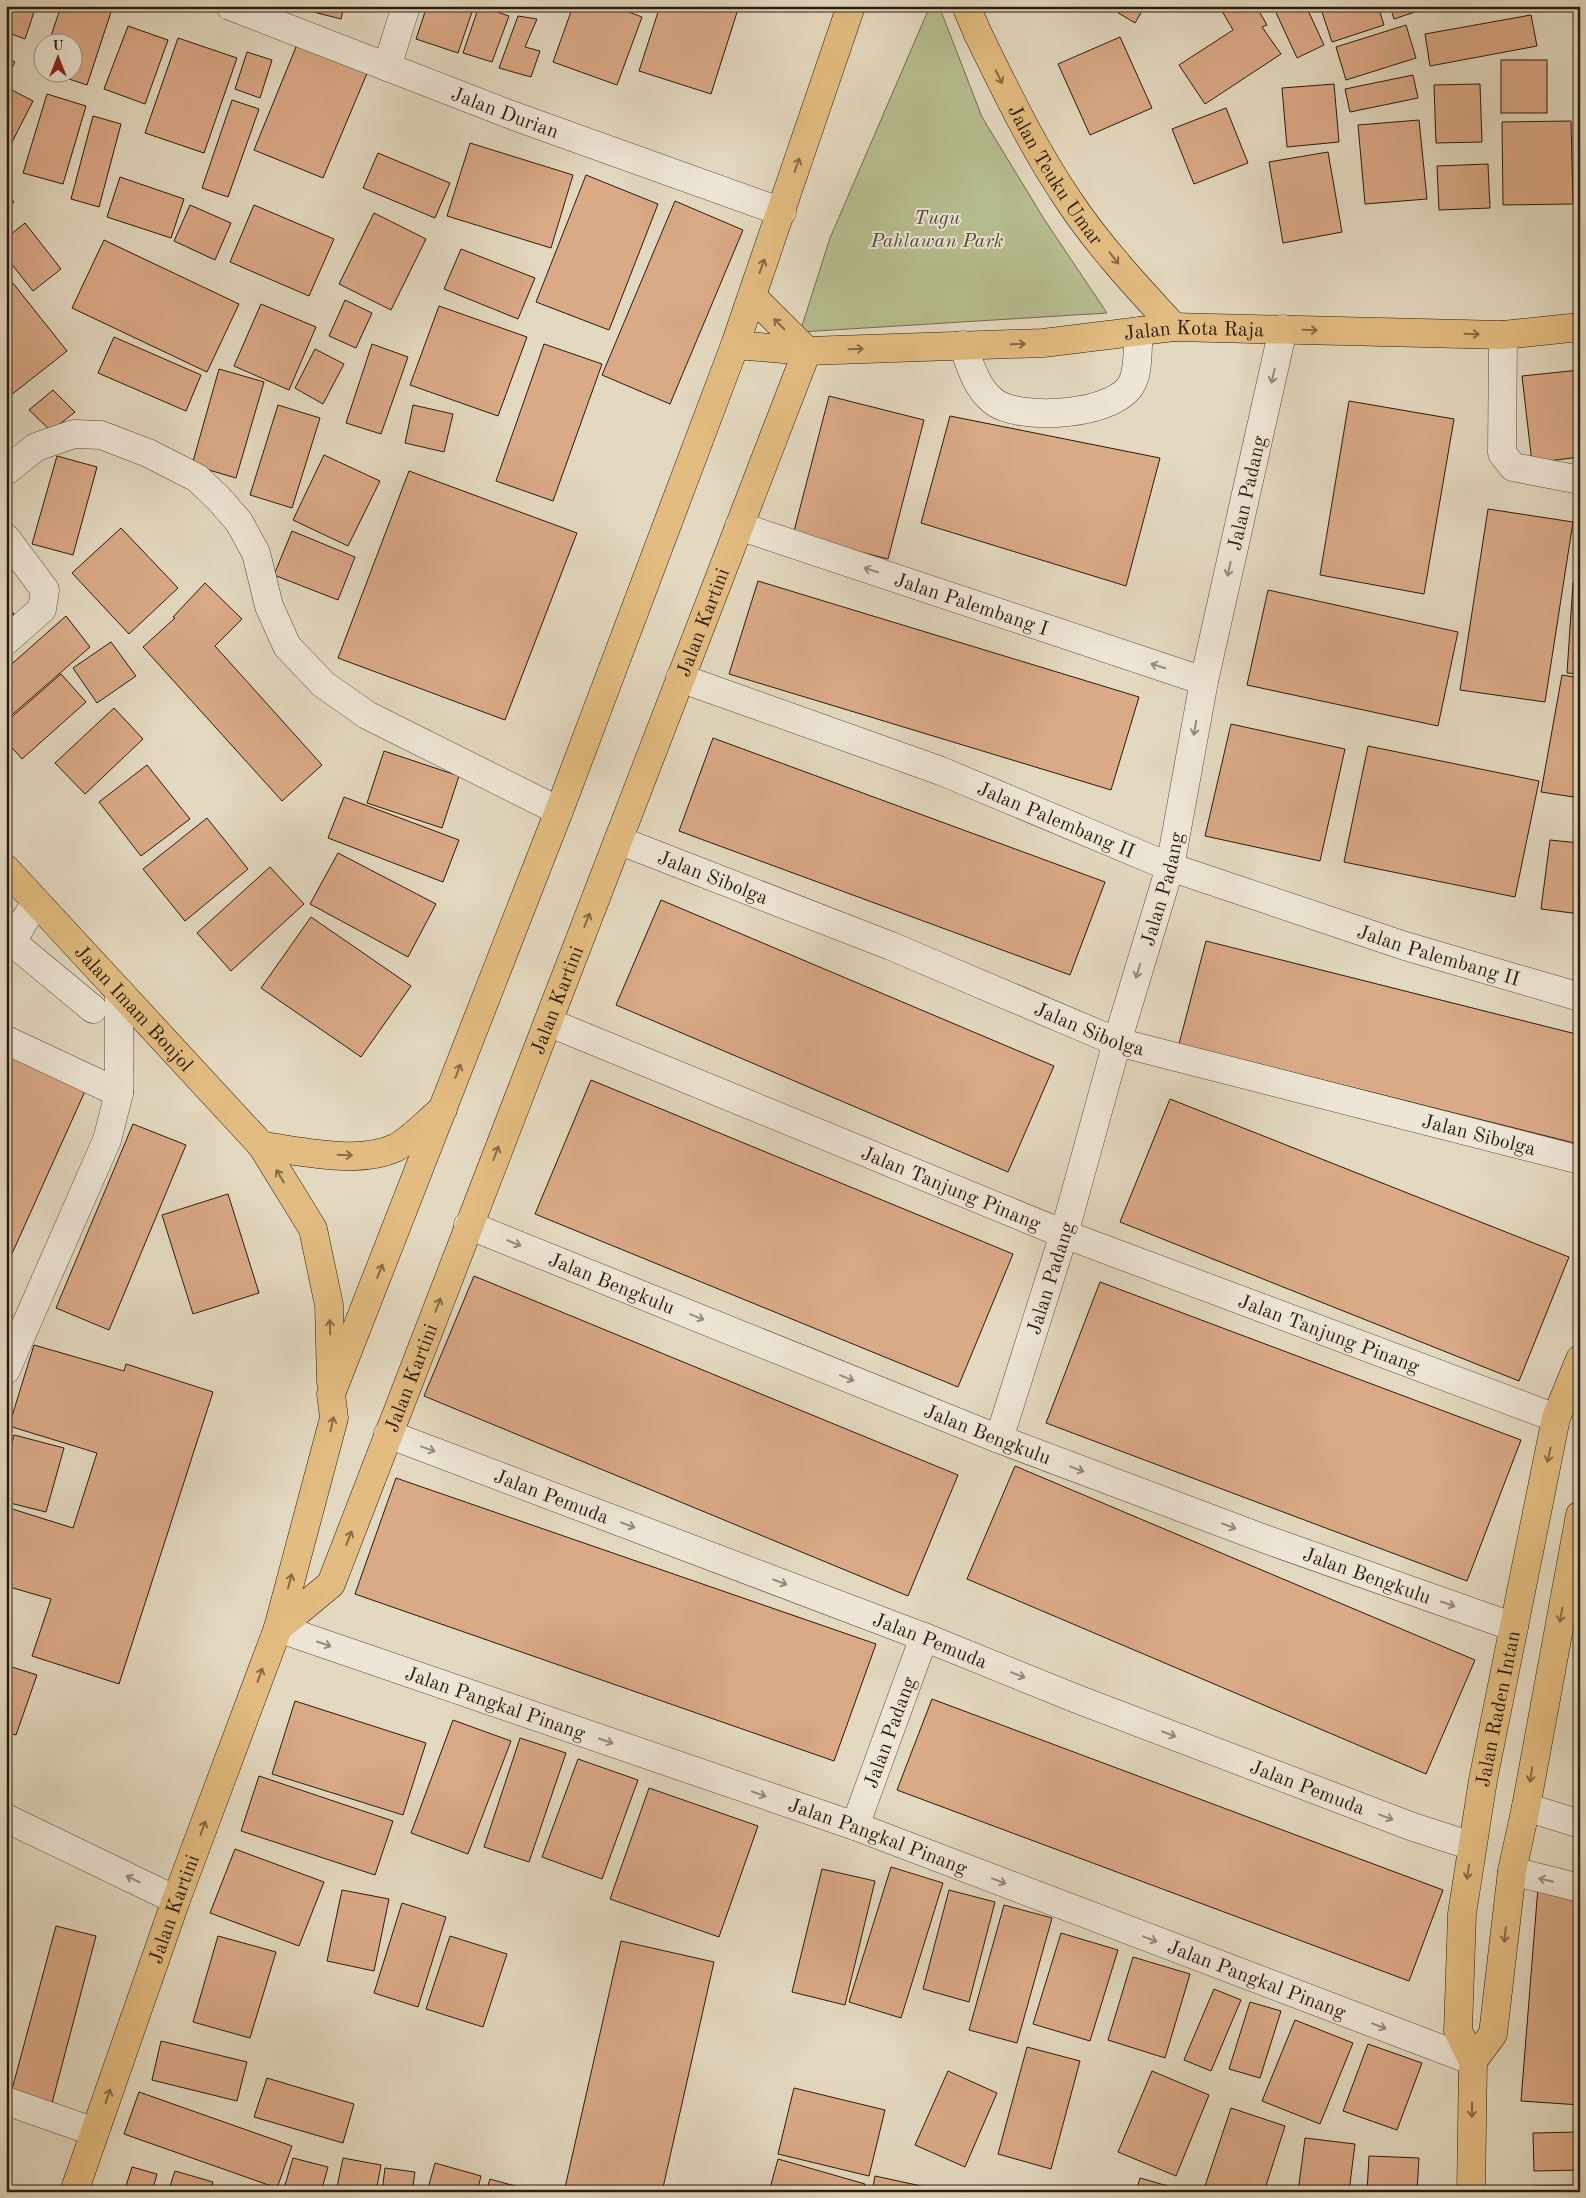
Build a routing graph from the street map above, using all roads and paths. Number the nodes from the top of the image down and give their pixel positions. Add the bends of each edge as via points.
1 (230, 6) edge
2 (406, 6) edge
3 (851, 6) edge
4 (966, 6) edge
5 (387, 67) junction
6 (782, 212) junction
7 (752, 296) junction
8 (1174, 327) junction
9 (1580, 327) edge
10 (1283, 329) junction
11 (1139, 332) junction
12 (1503, 335) junction
13 (735, 345) junction
14 (963, 345) junction
15 (807, 351) junction
16 (6, 471) edge
17 (1580, 480) edge
18 (739, 526) junction
19 (6, 538) edge
20 (6, 641) edge
21 (680, 678) junction
22 (1204, 681) junction
23 (559, 811) junction
24 (618, 840) junction
25 (1170, 867) junction
26 (6, 870) edge
27 (36, 902) junction
28 (9, 939) edge
29 (119, 991) junction
30 (1580, 997) edge
31 (93, 1009) dead end
32 (548, 1022) junction
33 (6, 1040) edge
34 (1117, 1042) junction
35 (119, 1093) junction
36 (444, 1108) junction
37 (262, 1146) junction
38 (1580, 1160) edge
39 (468, 1225) junction
40 (1064, 1234) junction
41 (1580, 1359) edge
42 (6, 1370) edge
43 (332, 1394) junction
44 (1556, 1418) junction
45 (388, 1434) junction
46 (999, 1439) junction
47 (1580, 1515) edge
48 (1514, 1627) junction
49 (278, 1628) junction
50 (924, 1637) junction
51 (1526, 1807) junction
52 (6, 1818) edge
53 (1580, 1824) edge
54 (855, 1826) junction
55 (1472, 1846) junction
56 (1512, 1872) junction
57 (1580, 1888) edge
58 (176, 1900) junction
59 (1473, 2061) junction
60 (6, 2101) edge
61 (95, 2132) junction
62 (74, 2192) edge
63 (1471, 2192) edge

1 - 5 street, Jalan Durian
2 - 5 street
6 -> 3 main road
4 -> 8 main road, Jalan Teuku Umar via 1022,124 1069,201 1135,286
5 - 6 street, Jalan Durian
7 -> 6 main road, Jalan Kartini
7 - 13 main road, Jalan Kartini
15 -> 7 main road
8 - 10 main road, Jalan Kota Raja
8 - 11 main road, Jalan Kota Raja
9 - 12 main road, Jalan Kota Raja
10 -> 12 main road, Jalan Kota Raja
10 -> 22 street, Jalan Padang
14 -> 11 main road, Jalan Kota Raja via 1043,343
11 - 14 street via 1133,381 1126,392 1100,406 1050,413 994,403 975,379
12 - 17 street via 1502,452 1513,467
13 - 15 main road
13 - 23 main road, Jalan Kartini
15 -> 14 main road, Jalan Kota Raja
15 - 18 main road, Jalan Kartini
16 - 23 street via 36,447 74,434 101,435 148,453 196,478 239,522 256,554 269,606 287,646 323,684 366,715
18 - 21 main road, Jalan Kartini
22 -> 18 street, Jalan Palembang I
19 - 20 street via 45,590 42,608
21 - 24 main road, Jalan Kartini
21 - 25 street, Jalan Palembang II via 941,771
22 -> 25 street, Jalan Padang
36 -> 23 main road, Jalan Kartini
32 -> 24 main road, Jalan Kartini
24 - 34 street, Jalan Sibolga via 891,946
25 - 30 street, Jalan Palembang II via 1404,946
25 -> 34 street, Jalan Padang
26 - 27 main road, Jalan Imam Bonjol
27 - 28 street
27 - 29 main road, Jalan Imam Bonjol
28 - 31 street
29 - 35 street
29 - 37 main road, Jalan Imam Bonjol
39 -> 32 main road, Jalan Kartini
32 - 40 street, Jalan Tanjung Pinang
33 - 35 street
34 - 38 street, Jalan Sibolga
34 - 40 street, Jalan Padang
35 - 42 street via 107,1140
37 -> 36 main road via 368,1156 396,1148
43 -> 36 main road, Jalan Kartini
43 -> 37 main road, Jalan Imam Bonjol via 329,1305 313,1229
45 -> 39 main road, Jalan Kartini
39 -> 46 street, Jalan Bengkulu
40 - 44 street, Jalan Tanjung Pinang
40 - 46 street, Jalan Padang
41 - 44 main road, Jalan Raden Intan
49 -> 43 main road, Jalan Kartini via 334,1418
44 -> 48 main road, Jalan Raden Intan
49 -> 45 main road, Jalan Kartini via 332,1584
45 -> 50 street, Jalan Pemuda
46 -> 48 street, Jalan Bengkulu via 1265,1539
47 -> 51 main road
48 - 55 main road, Jalan Raden Intan
49 -> 54 street, Jalan Pangkal Pinang
58 -> 49 main road, Jalan Kartini
50 - 54 street, Jalan Padang
50 -> 55 street, Jalan Pemuda via 1077,1699 1376,1813
51 - 53 street
51 - 56 main road
58 -> 52 street
54 -> 59 street, Jalan Pangkal Pinang
55 -> 59 main road, Jalan Raden Intan via 1462,1914 1458,2031
57 -> 56 street
56 -> 59 main road via 1493,2034
61 -> 58 main road, Jalan Kartini
59 -> 63 main road, Jalan Raden Intan
60 - 61 street
61 - 62 main road, Jalan Kartini

